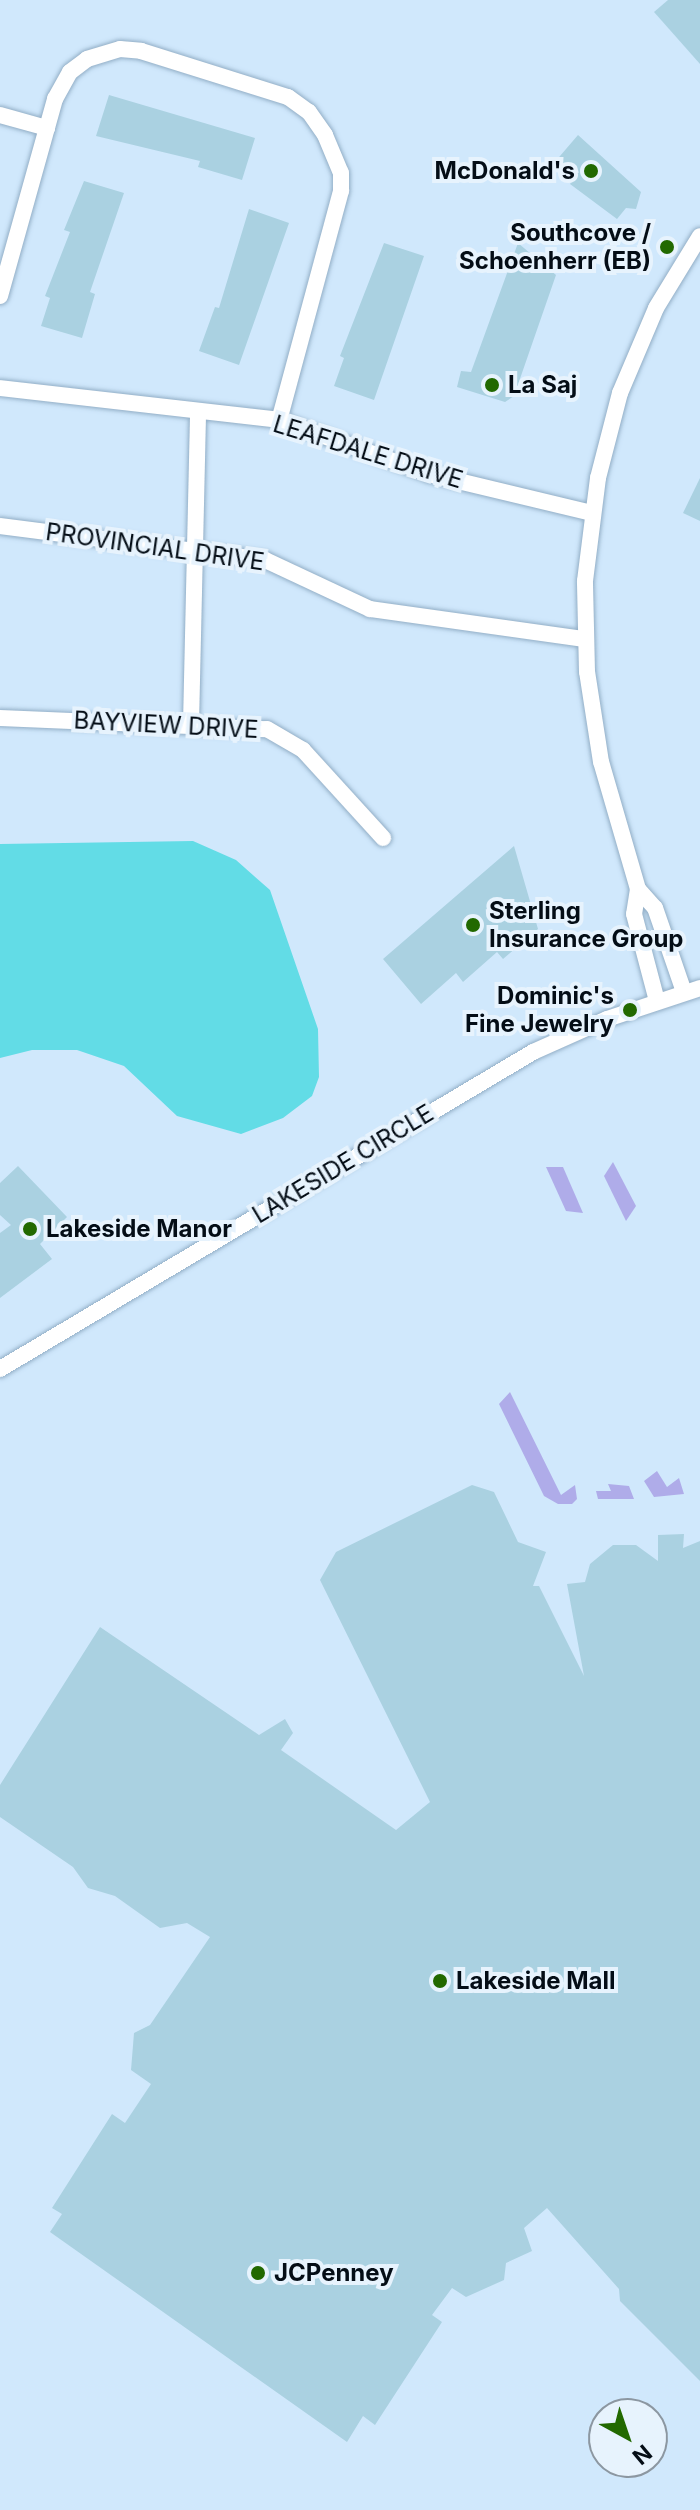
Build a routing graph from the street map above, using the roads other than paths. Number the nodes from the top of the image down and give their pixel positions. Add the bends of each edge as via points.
1 (0, 115) edge
2 (47, 128) junction
3 (700, 236) edge
4 (0, 296) edge
5 (0, 388) edge
6 (198, 413) junction
7 (279, 420) junction
8 (592, 513) junction
9 (0, 526) edge
10 (196, 548) junction
11 (584, 639) junction
12 (0, 718) edge
13 (191, 724) junction
14 (383, 838) dead end
15 (638, 889) junction
16 (692, 990) edge
17 (657, 1001) junction
18 (0, 1369) edge

1 - 2 street
2 - 4 street
2 - 7 street via 70,72 87,59 120,49 265,87 309,112 335,156 341,191
3 - 8 street via 656,308 628,372 604,448
5 - 6 street, LEAFDALE DRIVE
6 - 7 street, LEAFDALE DRIVE
6 - 10 street
7 - 8 street, LEAFDALE DRIVE via 429,474
8 - 11 street
9 - 10 street, PROVINCIAL DRIVE
10 - 11 street, PROVINCIAL DRIVE via 265,560 370,609
10 - 13 street
11 - 15 street via 601,762
12 - 13 street, BAYVIEW DRIVE
13 - 14 street, BAYVIEW DRIVE via 267,729 289,738
15 - 16 street via 655,908
15 - 17 street via 634,914
16 - 17 street, LAKESIDE CIRCLE
17 - 18 street, LAKESIDE CIRCLE via 581,1029 488,1077

